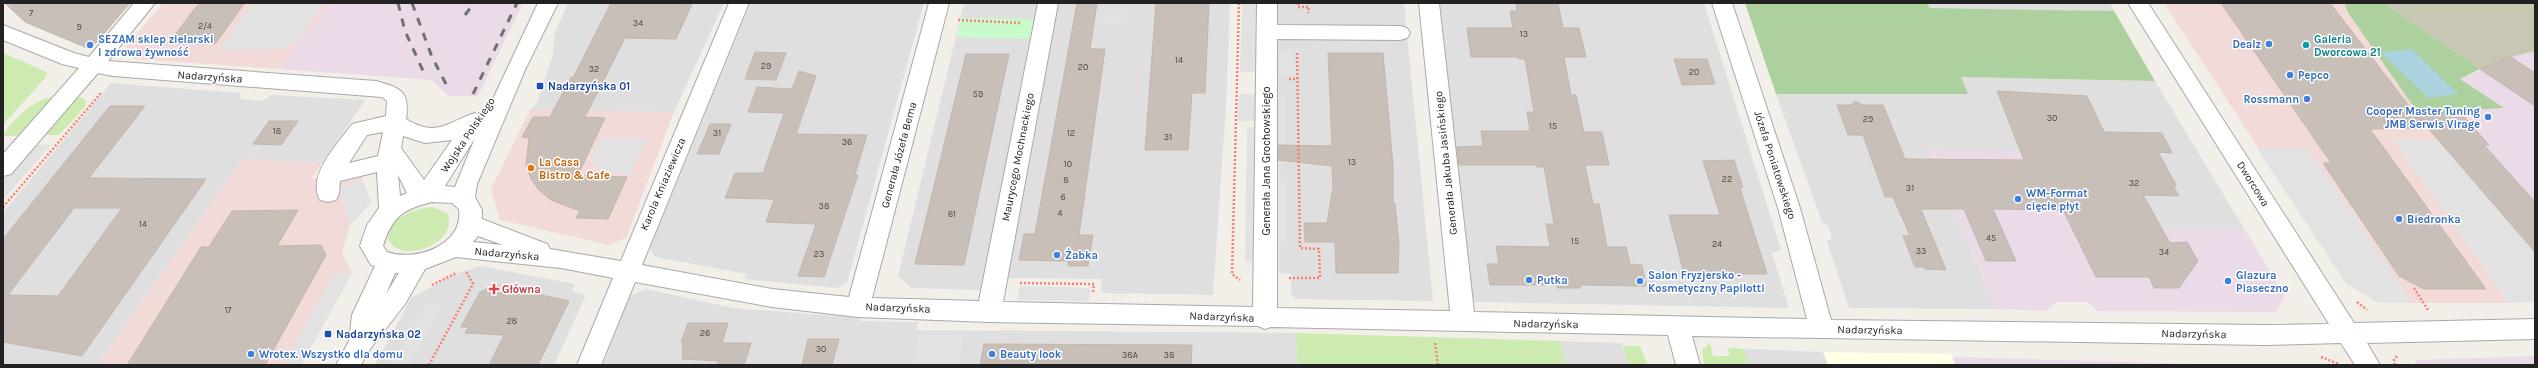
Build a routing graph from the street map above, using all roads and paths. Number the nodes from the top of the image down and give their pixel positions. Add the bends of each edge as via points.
1 (144, 3) edge
2 (548, 3) edge
3 (738, 3) edge
4 (939, 3) edge
5 (1048, 3) edge
6 (1239, 3) edge
7 (1267, 3) edge
8 (1429, 3) edge
9 (1722, 3) edge
10 (2138, 3) edge
11 (958, 14) dead end
12 (960, 20) dead end
13 (1043, 26) junction
14 (955, 27) dead end
15 (3, 32) edge
16 (1267, 32) junction
17 (1400, 33) dead end
18 (1297, 48) dead end
19 (92, 65) junction
20 (515, 70) junction
21 (101, 93) dead end
22 (395, 122) junction
23 (474, 123) junction
24 (389, 156) junction
25 (3, 168) edge
26 (419, 197) junction
27 (464, 199) junction
28 (3, 207) edge
29 (391, 211) junction
30 (472, 224) junction
31 (453, 248) junction
32 (561, 259) junction
33 (388, 264) junction
34 (416, 264) junction
35 (627, 271) junction
36 (1284, 278) dead end
37 (1244, 282) dead end
38 (2414, 288) dead end
39 (2352, 297) dead end
40 (2423, 303) dead end
41 (858, 307) junction
42 (989, 312) junction
43 (2371, 312) dead end
44 (1265, 319) junction
45 (1463, 322) junction
46 (1677, 326) junction
47 (1822, 329) junction
48 (2535, 329) edge
49 (2348, 334) junction
50 (361, 342) junction
51 (2317, 357) dead end
52 (348, 365) edge
53 (589, 365) edge
54 (1688, 365) edge
55 (2340, 365) edge
56 (2368, 365) edge

1 - 19 street
2 - 20 street, Wojska Polskiego
3 - 35 street, Karola Kniaziewicza
4 - 41 street, Generała Józefa Bema
5 - 13 street, Maurycego Mochnackiego
6 - 37 path via 1232,274
7 - 16 street, Generała Jana Grochowskiego
8 - 45 street, Generała Jakuba Jasińskiego
9 - 47 street, Józefa Poniatowskiego via 1789,208
10 - 49 street, Dworcowa
11 - 14 path
12 - 13 path
13 - 42 street, Maurycego Mochnackiego
15 - 19 street, Nadarzyńska via 44,50
16 - 17 street
16 - 44 street, Generała Jana Grochowskiego
18 - 36 path via 1300,248 1319,249 1320,278
19 - 22 street, Nadarzyńska via 152,73 376,88 389,92 396,99 398,109
19 - 25 street
20 - 23 street, Wojska Polskiego
20 - 27 street, Wojska Polskiego via 466,184
21 - 28 path
22 - 23 street via 412,134 435,136 454,132
22 - 24 street, Nadarzyńska
22 - 24 street via 363,128 357,132 329,184
23 - 26 street, Wojska Polskiego via 437,181
24 - 26 street via 412,177
24 - 29 street, Nadarzyńska via 386,188
26 - 27 street via 444,194
26 - 29 street
27 - 30 street via 473,215
29 - 33 street via 372,235 371,247 377,257
30 - 31 street
30 - 32 street, Nadarzyńska
31 - 32 street, Nadarzyńska
31 - 34 street via 437,258
32 - 35 street, Nadarzyńska
33 - 34 street
33 - 50 street via 364,315
34 - 50 street via 397,297
35 - 41 street, Nadarzyńska via 772,298
35 - 53 street, Karola Kniaziewicza
38 - 40 path
39 - 43 path
41 - 42 street, Nadarzyńska
42 - 44 street, Nadarzyńska
44 - 45 street, Nadarzyńska
45 - 46 street, Nadarzyńska
46 - 47 street, Nadarzyńska
46 - 54 street
47 - 49 street, Nadarzyńska
48 - 49 street, Nadarzyńska
49 - 56 street, Dworcowa
50 - 52 street
51 - 55 path

